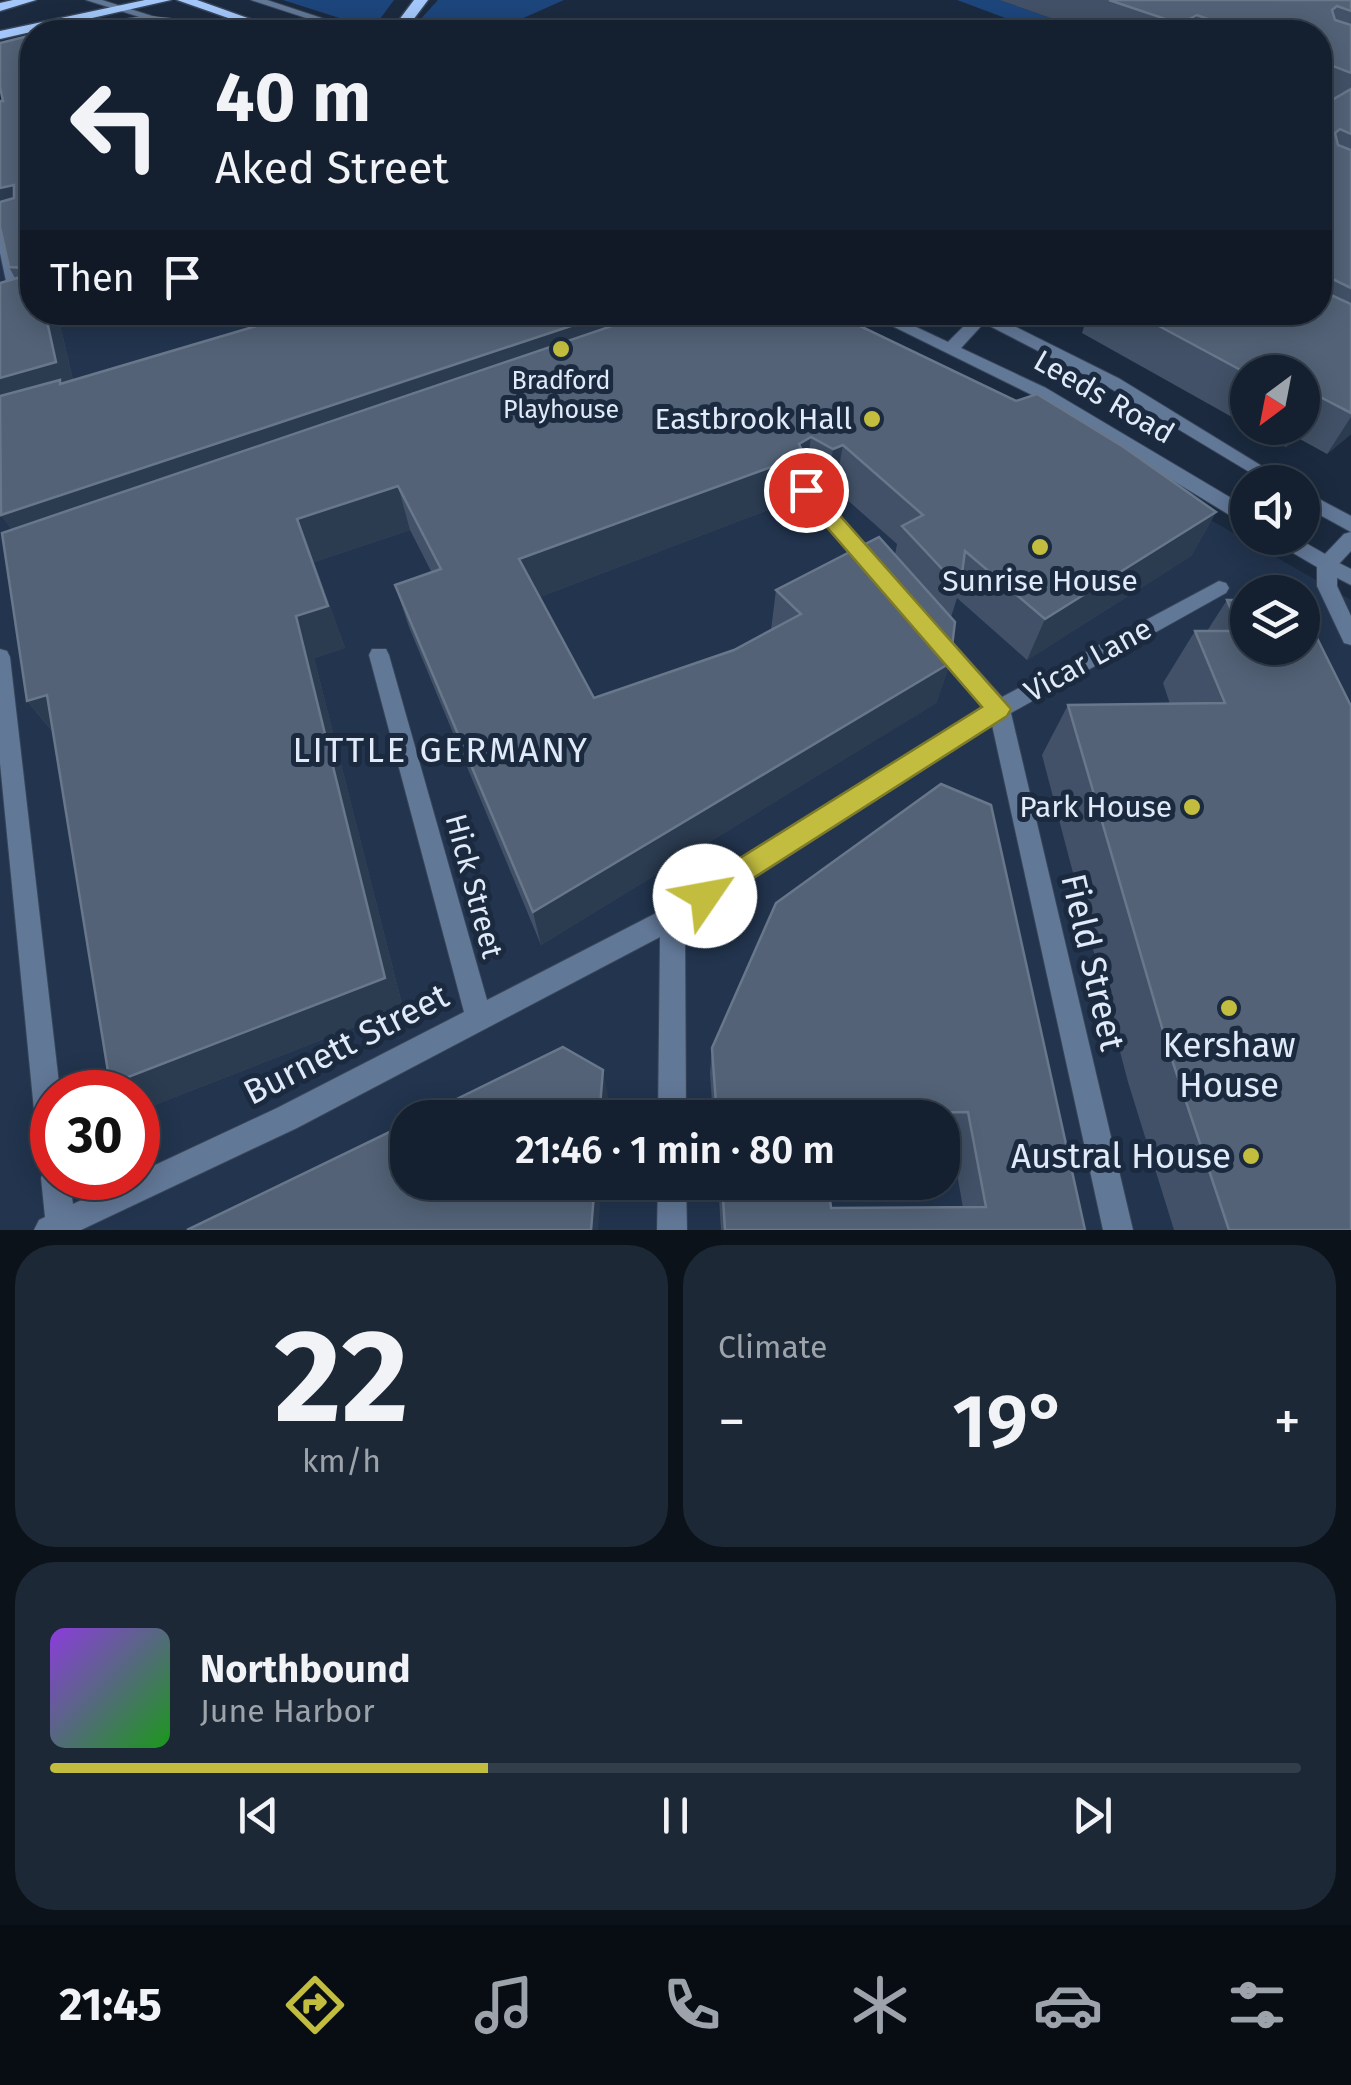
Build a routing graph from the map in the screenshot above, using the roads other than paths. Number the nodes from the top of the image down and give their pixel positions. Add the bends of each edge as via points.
1 (29, 0) edge
2 (91, 0) edge
3 (164, 0) edge
4 (184, 0) edge
5 (256, 0) edge
6 (120, 4) edge
7 (0, 6) edge
8 (58, 20) edge
9 (164, 20) edge
10 (244, 20) edge
11 (320, 20) edge
12 (0, 221) edge
13 (20, 273) edge
14 (20, 317) edge
15 (4, 321) edge
16 (899, 325) edge
17 (972, 325) edge
18 (1003, 325) edge
19 (951, 349) junction
20 (1251, 465) edge
21 (806, 490) edge
22 (1230, 505) edge
23 (1320, 507) edge
24 (1351, 526) edge
25 (1351, 539) edge
26 (1311, 555) edge
27 (1327, 564) junction
28 (883, 578) edge
29 (1351, 578) edge
30 (1219, 588) dead end
31 (922, 622) edge
32 (1351, 636) edge
33 (379, 655) dead end
34 (0, 657) edge
35 (999, 709) junction
36 (672, 916) junction
37 (479, 1018) junction
38 (44, 1070) edge
39 (672, 1100) edge
40 (56, 1200) edge
41 (672, 1200) edge
42 (57, 1228) edge
43 (672, 1230) edge
44 (1118, 1230) edge

1 - 7 main road
2 - 6 street
3 - 6 main road
4 - 10 main road
5 - 11 street
6 - 8 main road
6 - 9 street
12 - 13 street
14 - 15 street
16 - 19 street, Leeds Road
17 - 19 street
18 - 20 street, Leeds Road
19 - 22 street, Leeds Road via 1040,392
21 - 28 street
23 - 24 street
25 - 27 street
26 - 27 street
27 - 29 street
27 - 32 street via 1327,586
30 - 35 street, Vicar Lane
31 - 35 street
33 - 37 street, Hick Street
34 - 38 street
35 - 36 street, Vicar Lane
35 - 44 street, Field Street
36 - 37 street, Burnett Street
36 - 39 street
37 - 42 street, Burnett Street
40 - 42 street
41 - 43 street

